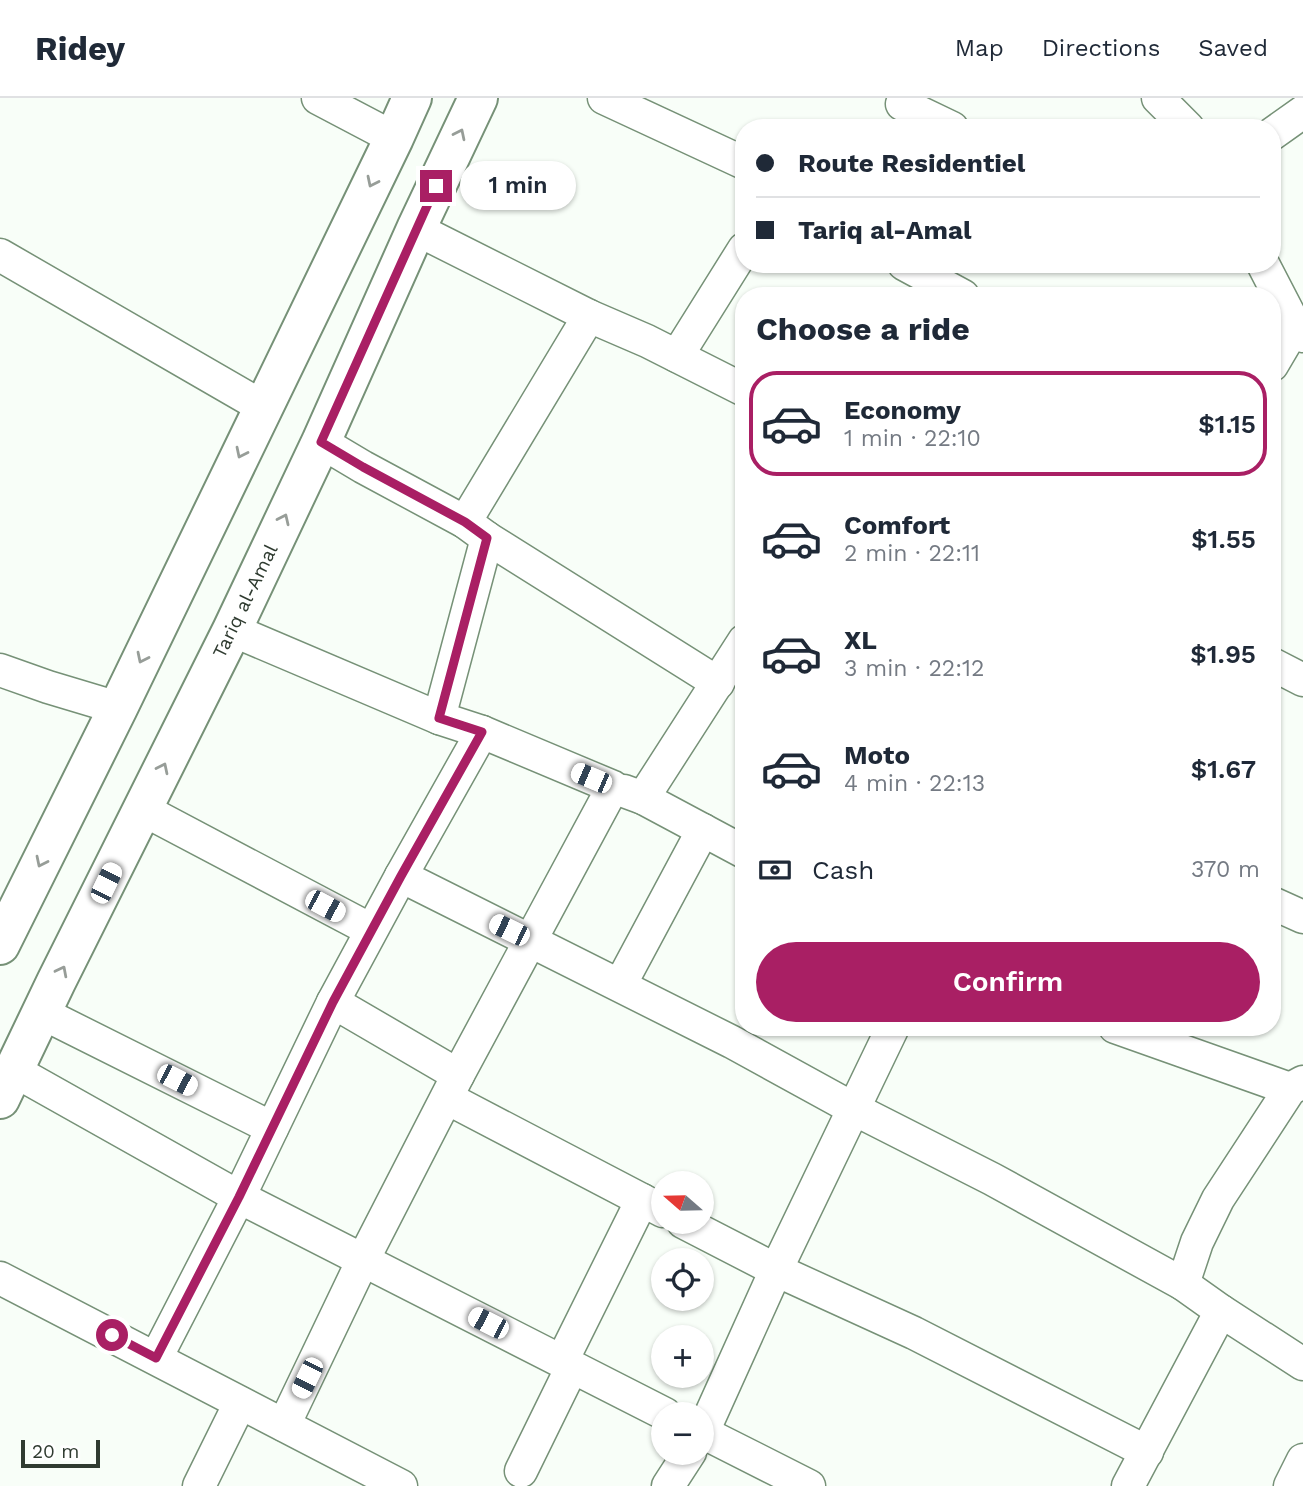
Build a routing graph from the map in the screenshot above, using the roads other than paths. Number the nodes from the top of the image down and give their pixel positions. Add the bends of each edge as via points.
1 (318, 98) edge
2 (412, 98) edge
3 (478, 98) edge
4 (604, 98) edge
5 (1158, 98) edge
6 (901, 110) edge
7 (1303, 112) edge
8 (926, 119) edge
9 (1179, 119) edge
10 (1281, 128) edge
11 (394, 138) junction
12 (735, 159) edge
13 (415, 229) junction
14 (0, 255) edge
15 (735, 263) edge
16 (921, 273) edge
17 (946, 287) edge
18 (1281, 298) edge
19 (589, 317) junction
20 (1299, 331) edge
21 (1281, 354) edge
22 (677, 356) junction
23 (735, 385) edge
24 (263, 407) junction
25 (321, 442) junction
26 (476, 530) junction
27 (232, 630) junction
28 (735, 656) edge
29 (1281, 669) edge
30 (0, 670) edge
31 (1303, 680) edge
32 (718, 683) junction
33 (118, 708) junction
34 (439, 718) junction
35 (482, 732) junction
36 (613, 787) junction
37 (643, 798) junction
38 (142, 809) junction
39 (703, 830) junction
40 (735, 847) edge
41 (401, 876) junction
42 (1281, 907) edge
43 (1303, 917) edge
44 (371, 930) junction
45 (531, 941) junction
46 (0, 945) edge
47 (620, 985) junction
48 (333, 1002) junction
49 (42, 1013) junction
50 (889, 1036) edge
51 (1143, 1036) edge
52 (1296, 1085) edge
53 (6, 1086) edge
54 (453, 1086) junction
55 (854, 1109) junction
56 (272, 1128) junction
57 (239, 1197) junction
58 (651, 1205) edge
59 (651, 1210) edge
60 (706, 1234) edge
61 (363, 1260) junction
62 (776, 1270) junction
63 (0, 1278) edge
64 (1183, 1284) junction
65 (1221, 1311) junction
66 (156, 1358) junction
67 (567, 1364) junction
68 (1303, 1364) edge
69 (240, 1403) junction
70 (651, 1406) edge
71 (714, 1407) edge
72 (284, 1425) junction
73 (714, 1439) edge
74 (1147, 1452) junction
75 (1303, 1460) edge
76 (682, 1465) edge
77 (521, 1471) dead end
78 (199, 1486) edge
79 (401, 1486) edge
80 (668, 1486) edge
81 (809, 1486) edge
82 (1128, 1486) edge
83 (1290, 1486) edge

1 - 11 street
2 - 11 highway
13 -> 3 highway, Tariq al-Amal
4 - 12 street
5 - 9 street
6 - 8 street
7 - 10 street
11 -> 24 highway
13 - 19 street
13 - 25 highway, Tariq al-Amal
14 - 24 street
15 - 22 street
16 - 17 street
18 - 20 street
19 - 22 street
19 - 26 street
20 - 21 street
22 - 23 street
24 -> 33 highway
25 - 26 street
27 -> 25 highway, Tariq al-Amal
26 - 32 street
26 - 34 street
27 - 34 street
38 -> 27 highway, Tariq al-Amal
28 - 32 street
29 - 31 street
30 - 33 street
32 - 37 street
33 -> 46 highway
34 - 35 street
35 - 36 street
35 - 41 street
36 - 37 street
36 - 45 street
37 - 39 street
38 - 44 street
49 -> 38 highway, Tariq al-Amal
39 - 40 street
39 - 47 street
41 - 44 street
41 - 45 street
42 - 43 street
44 - 48 street
45 - 47 street
45 - 54 street
47 - 55 street
48 - 54 street
48 - 56 street
49 - 53 highway, Tariq al-Amal
49 - 56 street
50 - 55 street
51 - 52 street
52 - 64 street via 1217,1199
53 - 57 street via 29,1079
54 - 58 street
54 - 61 street
55 - 62 street
55 - 64 street
56 - 57 street
57 - 61 street
57 - 66 street
59 - 67 street
60 - 62 street
61 - 67 street
61 - 72 street
62 - 71 street
62 - 74 street via 914,1333
63 - 66 street
64 - 65 street
65 - 68 street
65 - 74 street
66 - 69 street
67 - 70 street
67 - 77 street
69 - 72 street
69 - 78 street
72 - 79 street
73 - 81 street
74 - 82 street
75 - 83 street
76 - 80 street

